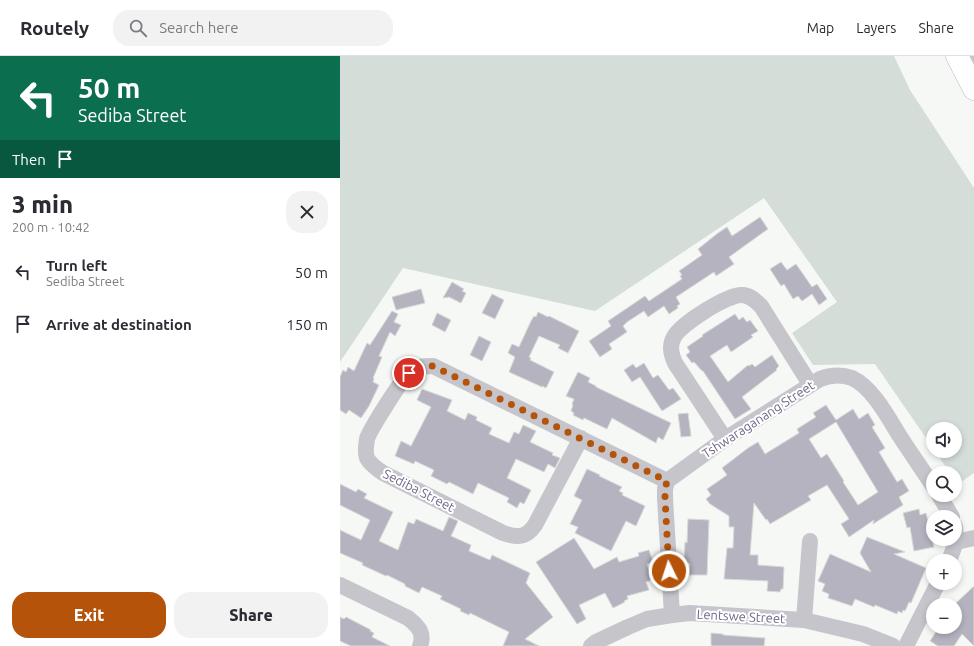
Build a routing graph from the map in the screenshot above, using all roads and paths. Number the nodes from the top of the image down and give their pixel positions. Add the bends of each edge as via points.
1 (957, 56) edge
2 (972, 56) edge
3 (974, 60) edge
4 (974, 89) edge
5 (810, 384) junction
6 (581, 438) junction
7 (724, 439) junction
8 (926, 475) edge
9 (667, 481) junction
10 (962, 535) edge
11 (974, 538) edge
12 (810, 541) dead end
13 (340, 585) edge
14 (934, 590) edge
15 (672, 615) junction
16 (804, 620) junction
17 (420, 646) edge
18 (591, 646) edge
19 (893, 646) edge
20 (906, 646) edge

1 - 4 main road
2 - 3 lane
5 - 7 street, Tshwaraganang Street
5 - 7 street via 754,299 743,295 733,296 686,323 673,338 670,346 672,355
5 - 8 street, Tshwaraganang Street via 829,376 841,375 853,378 864,386
6 - 6 street, Sediba Street via 433,366 420,366 409,373 376,422 367,439 366,450 373,466 382,473 503,532 523,536 536,525
6 - 9 street, Sediba Street
7 - 9 street, Tshwaraganang Street
9 - 15 street via 665,498
10 - 11 street
12 - 16 street
13 - 17 street via 416,624 423,640
14 - 20 street
15 - 16 street, Lentswe Street
15 - 18 street, Lentswe Street via 647,619
16 - 19 street, Lentswe Street via 862,634

